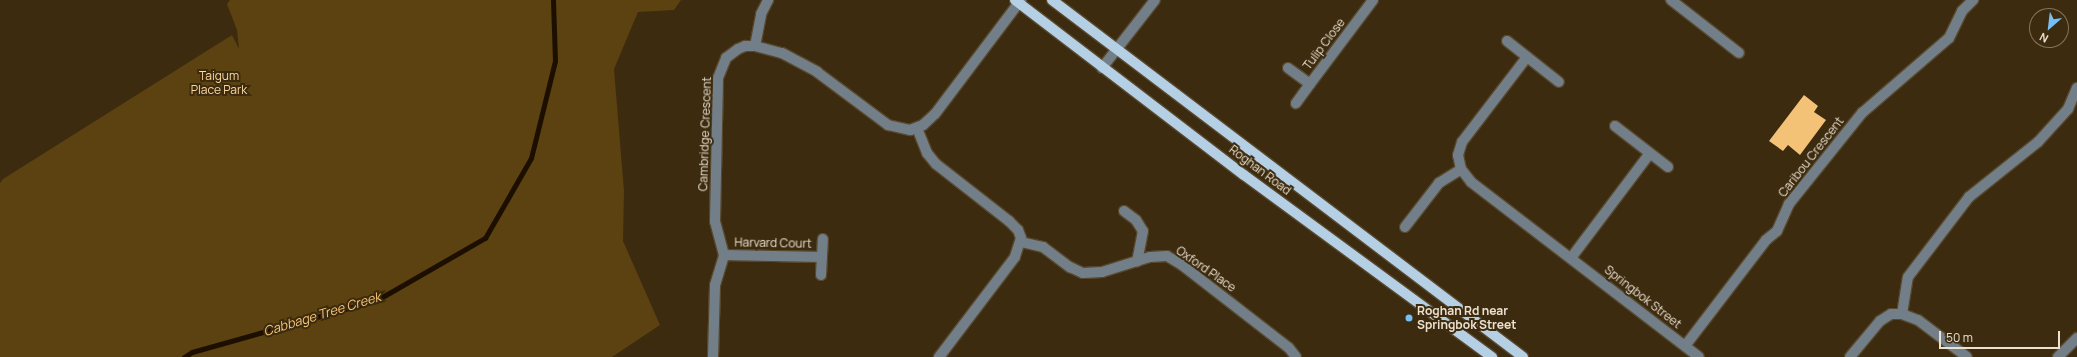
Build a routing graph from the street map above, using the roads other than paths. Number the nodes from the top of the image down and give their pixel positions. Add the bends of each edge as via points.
1 (768, 0) edge
2 (1052, 0) edge
3 (1155, 0) edge
4 (1373, 0) edge
5 (1672, 0) edge
6 (1973, 0) edge
7 (1018, 1) edge
8 (1507, 41) dead end
9 (755, 46) junction
10 (1117, 50) junction
11 (1740, 53) dead end
12 (1527, 57) junction
13 (1102, 68) junction
14 (1288, 68) dead end
15 (1560, 82) dead end
16 (1310, 84) junction
17 (2077, 88) edge
18 (1296, 103) dead end
19 (1615, 126) dead end
20 (917, 128) junction
21 (1650, 153) junction
22 (1668, 167) dead end
23 (1461, 169) junction
24 (1124, 211) dead end
25 (1405, 227) dead end
26 (823, 239) dead end
27 (1020, 242) junction
28 (724, 255) junction
29 (822, 257) junction
30 (1571, 258) junction
31 (1137, 261) junction
32 (821, 275) dead end
33 (1902, 314) junction
34 (2077, 338) edge
35 (1685, 346) junction
36 (713, 357) edge
37 (939, 357) edge
38 (1296, 357) edge
39 (1492, 357) edge
40 (1523, 357) edge
41 (1699, 357) edge
42 (1850, 357) edge
43 (1967, 357) edge
44 (2058, 357) edge

1 - 9 street via 761,14
2 - 10 main road, Roghan Road
3 - 10 street
4 - 16 street, Tulip Close
5 - 11 street
6 - 35 street, Caribou Crescent via 1962,11 1950,38 1862,114 1802,192 1789,204 1777,231 1766,240
7 - 13 main road, Roghan Road
7 - 20 street via 935,114
8 - 12 street
9 - 20 street, Cambridge Crescent via 782,53 805,64 888,125 903,130
9 - 28 street, Cambridge Crescent via 741,47 731,53 719,71 715,222
10 - 13 street
10 - 40 main road, Roghan Road
12 - 15 street
12 - 23 street via 1462,142 1458,155
13 - 39 main road, Roghan Road
14 - 16 street, Tulip Close
16 - 18 street, Tulip Close
17 - 33 street via 2068,109 2038,142 1969,197 1908,277
19 - 21 street
20 - 27 street via 927,153 936,164 1013,224 1020,234
21 - 22 street
21 - 30 street
23 - 25 street via 1439,183
23 - 30 street, Springbok Street via 1471,182
24 - 31 street via 1136,220 1143,232
26 - 29 street, Harvard Court
27 - 31 street, Oxford Place via 1043,247 1070,267 1083,273 1102,272
27 - 37 street via 1015,257
28 - 29 street, Harvard Court
28 - 36 street, Cambridge Crescent via 715,291
29 - 32 street, Harvard Court
30 - 35 street, Springbok Street
31 - 38 street, Oxford Place via 1158,256 1175,260 1288,348
33 - 42 street via 1891,314 1880,321
33 - 43 street via 1918,320
34 - 44 street
35 - 41 street, Springbok Street

